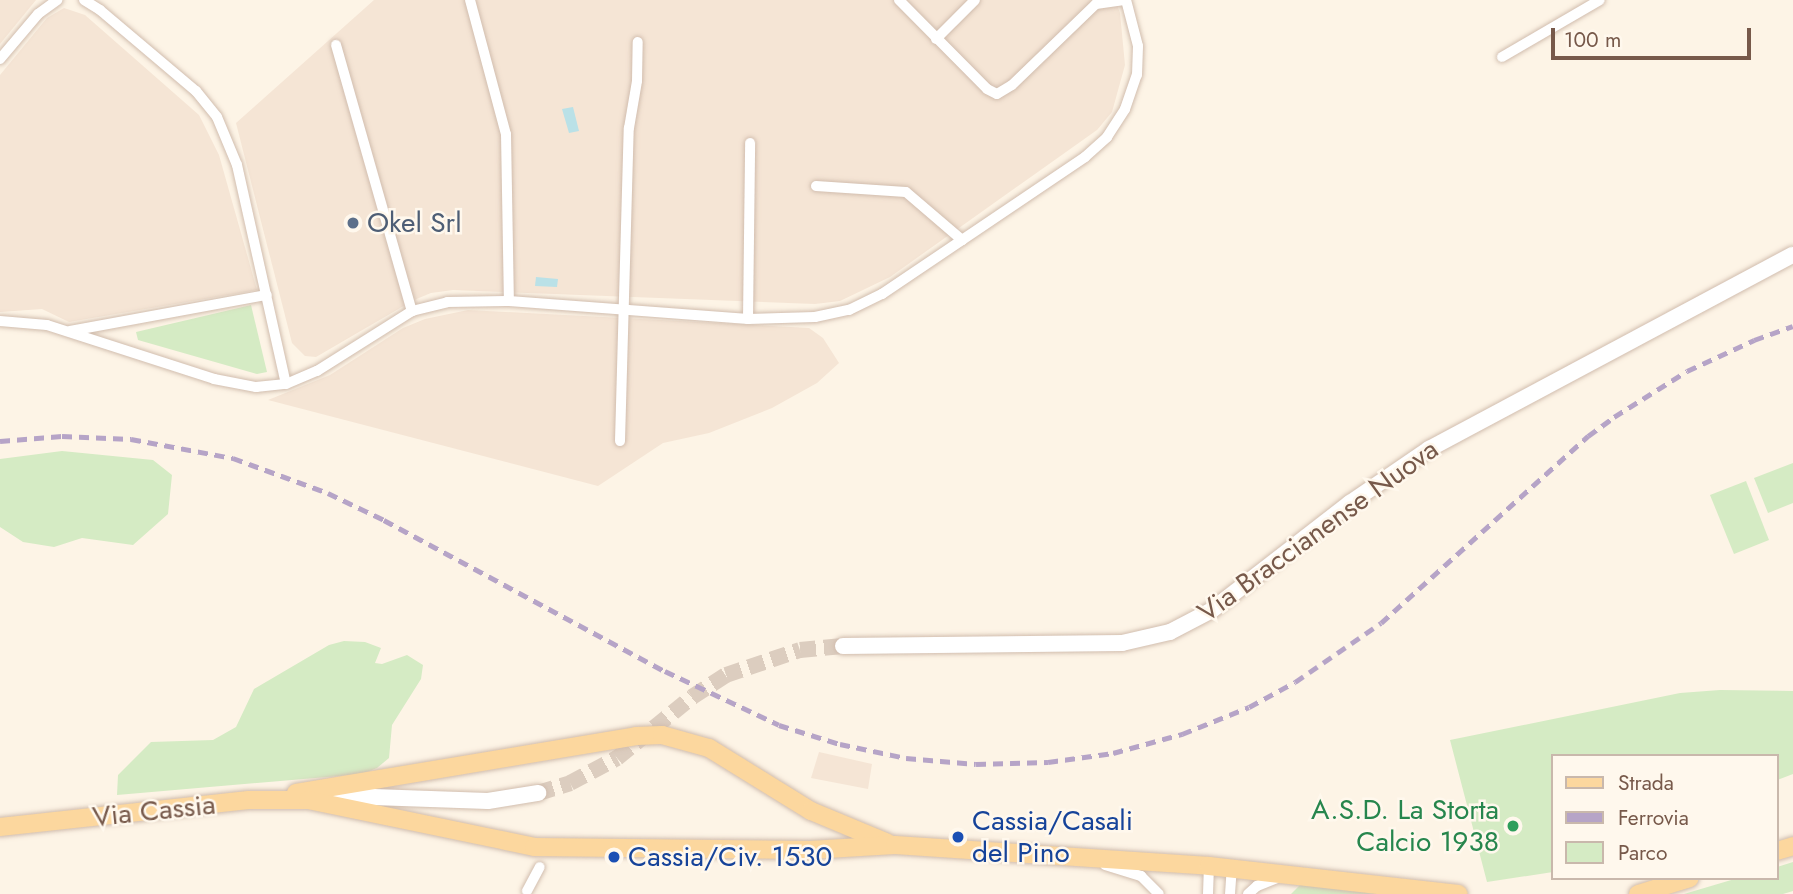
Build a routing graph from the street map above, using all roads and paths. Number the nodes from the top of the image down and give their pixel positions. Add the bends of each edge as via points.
1 (57, 0) edge
2 (84, 0) edge
3 (470, 0) edge
4 (899, 0) edge
5 (975, 0) edge
6 (1126, 0) edge
7 (1600, 0) edge
8 (936, 39) junction
9 (638, 42) dead end
10 (336, 46) dead end
11 (1502, 57) dead end
12 (0, 59) edge
13 (750, 143) dead end
14 (816, 186) dead end
15 (962, 240) junction
16 (1793, 255) edge
17 (267, 295) junction
18 (509, 301) junction
19 (625, 309) junction
20 (412, 310) junction
21 (748, 319) junction
22 (0, 320) edge
23 (69, 332) junction
24 (286, 384) junction
25 (620, 441) dead end
26 (842, 646) tunnel mouth
27 (538, 793) tunnel mouth
28 (249, 800) junction
29 (308, 800) junction
30 (0, 827) edge
31 (895, 845) junction
32 (1076, 856) junction
33 (1209, 866) junction
34 (540, 867) dead end
35 (1232, 869) junction
36 (1283, 875) junction
37 (1684, 880) edge
38 (527, 891) dead end
39 (1159, 894) edge
40 (1208, 894) edge
41 (1230, 894) edge
42 (1248, 894) edge
43 (1458, 894) edge
44 (1638, 894) edge

1 - 12 street via 38,14
2 - 17 street via 196,92 218,117 236,165
3 - 18 street via 506,134
4 - 8 street
5 - 8 street
6 - 8 street via 1096,4 997,94
6 - 15 street via 1138,65 1131,97 1113,128 1084,157
7 - 11 street
9 - 19 street via 629,128
10 - 20 street
13 - 21 street
14 - 15 street via 906,192
15 - 21 street via 883,294 849,310 815,317
16 - 26 main road, Via Braccianense Nuova via 1429,449 1350,503 1212,610 1170,632 1122,643
17 - 23 street
17 - 24 street
18 - 19 street
18 - 20 street via 447,302
19 - 21 street
19 - 25 street
20 - 24 street via 330,364
22 - 23 street
23 - 24 street via 233,384
27 - 29 main road via 488,801
28 - 29 main road, Via Cassia
28 - 30 main road, Via Cassia
28 - 31 main road via 662,735 709,748 811,811
29 - 31 main road, Via Cassia via 534,847 810,850
31 - 32 main road
32 - 33 main road
32 - 39 street via 1141,876
33 - 35 main road
33 - 40 street
34 - 38 street
35 - 36 main road
35 - 41 street
36 - 42 street
36 - 43 main road
37 - 44 main road

